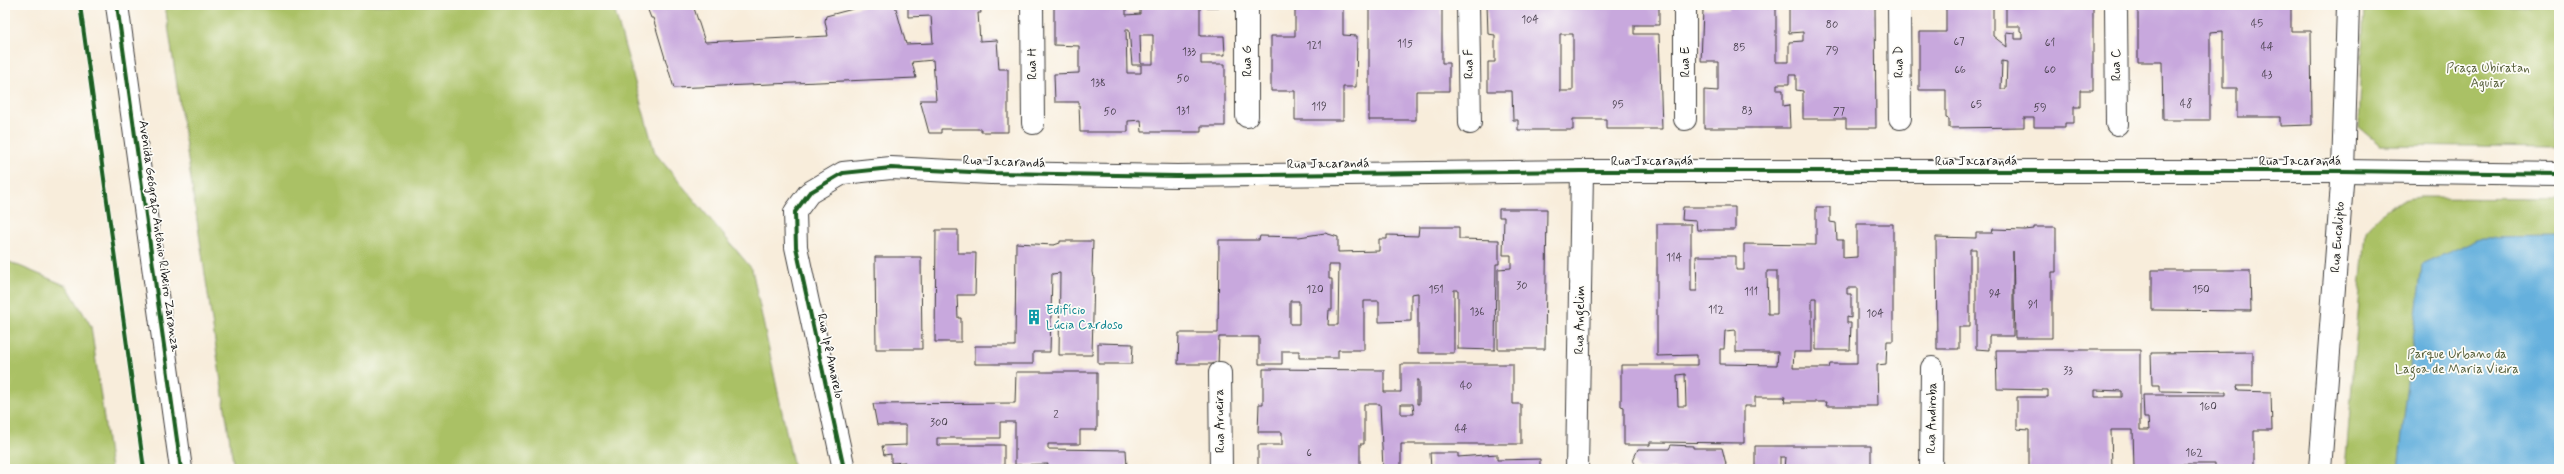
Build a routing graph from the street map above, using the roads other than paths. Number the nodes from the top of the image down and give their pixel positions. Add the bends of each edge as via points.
1 (117, 5) edge
2 (1032, 5) edge
3 (1247, 5) edge
4 (1468, 5) edge
5 (1685, 5) edge
6 (1899, 5) edge
7 (2116, 5) edge
8 (2348, 5) edge
9 (1247, 116) dead end
10 (1900, 118) dead end
11 (1685, 119) dead end
12 (1470, 122) dead end
13 (1032, 123) dead end
14 (2117, 124) dead end
15 (1582, 171) junction
16 (2343, 171) junction
17 (2559, 174) edge
18 (796, 247) joint
19 (1932, 368) dead end
20 (1220, 373) dead end
21 (181, 469) edge
22 (844, 469) edge
23 (1221, 469) edge
24 (1577, 469) edge
25 (1931, 469) edge
26 (2320, 469) edge

1 - 21 street, Avenida Geógrafo Antônio Ribeiro Zaranza
2 - 13 street, Rua H
3 - 9 street, Rua G
4 - 12 street, Rua F
5 - 11 street, Rua E
6 - 10 street, Rua D
7 - 14 street, Rua C
8 - 16 street, Rua Eucalipto
15 - 16 street, Rua Jacarandá
15 - 18 street, Rua Jacarandá via 1177,176 991,173 891,168 843,173 809,193 795,212
15 - 24 street, Rua Angelim
16 - 17 street, Rua Jacarandá
16 - 26 street, Rua Eucalipto
18 - 22 street, Rua Ipê Amarelo
19 - 25 street, Rua Andiroba
20 - 23 street, Rua Arueira

